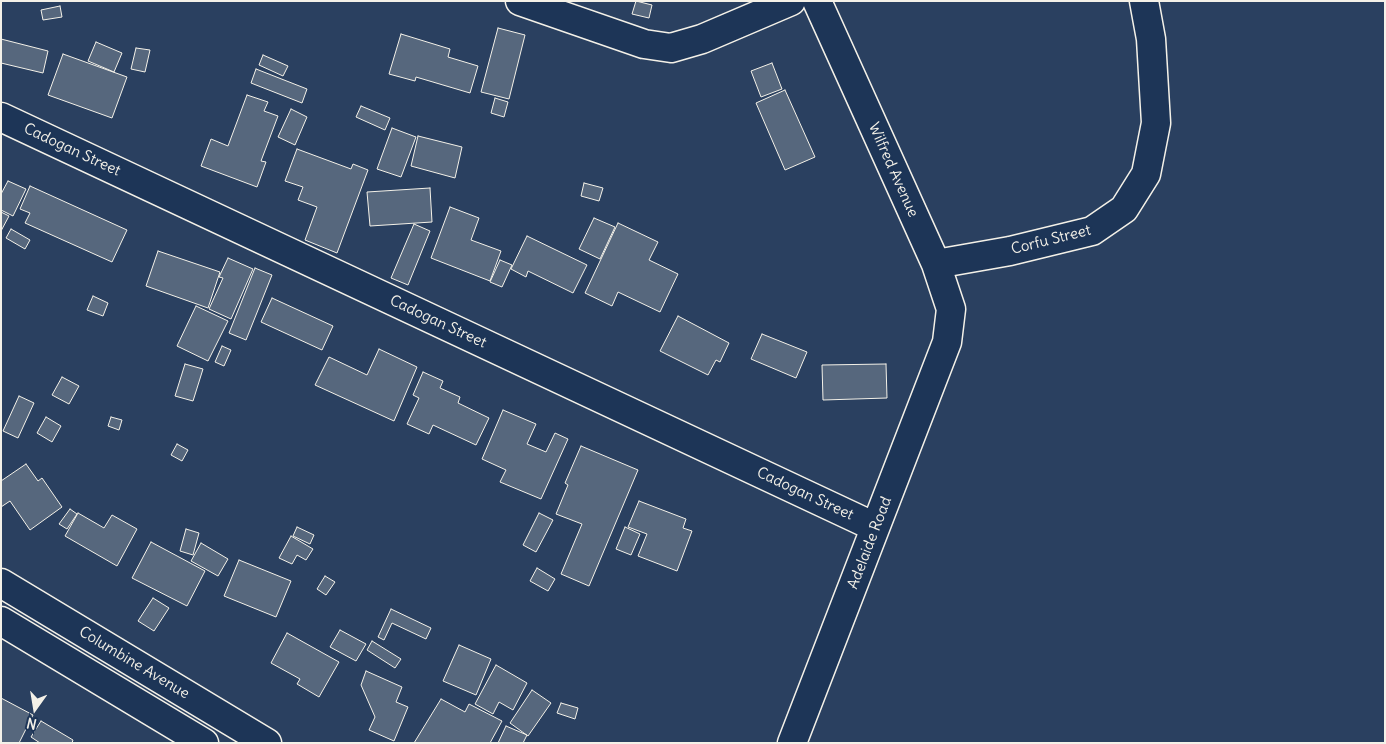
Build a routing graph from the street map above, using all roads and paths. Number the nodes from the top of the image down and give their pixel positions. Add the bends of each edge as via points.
1 (520, 1) edge
2 (791, 1) edge
3 (817, 1) edge
4 (1144, 1) edge
5 (1, 117) edge
6 (936, 264) junction
7 (947, 342) joint
8 (876, 527) junction
9 (1, 582) edge
10 (1, 621) edge
11 (204, 743) edge
12 (267, 743) edge
13 (792, 743) edge

1 - 2 street via 644,44 671,48 702,39
3 - 6 street, Wilfred Avenue
4 - 6 street, Corfu Street via 1151,39 1156,124 1146,174 1124,209 1092,231 1048,243
5 - 8 street, Cadogan Street
6 - 7 street, Wilfred Avenue via 950,309
7 - 8 street, Adelaide Road
8 - 13 street, Adelaide Road
9 - 12 street, Columbine Avenue
10 - 11 street

